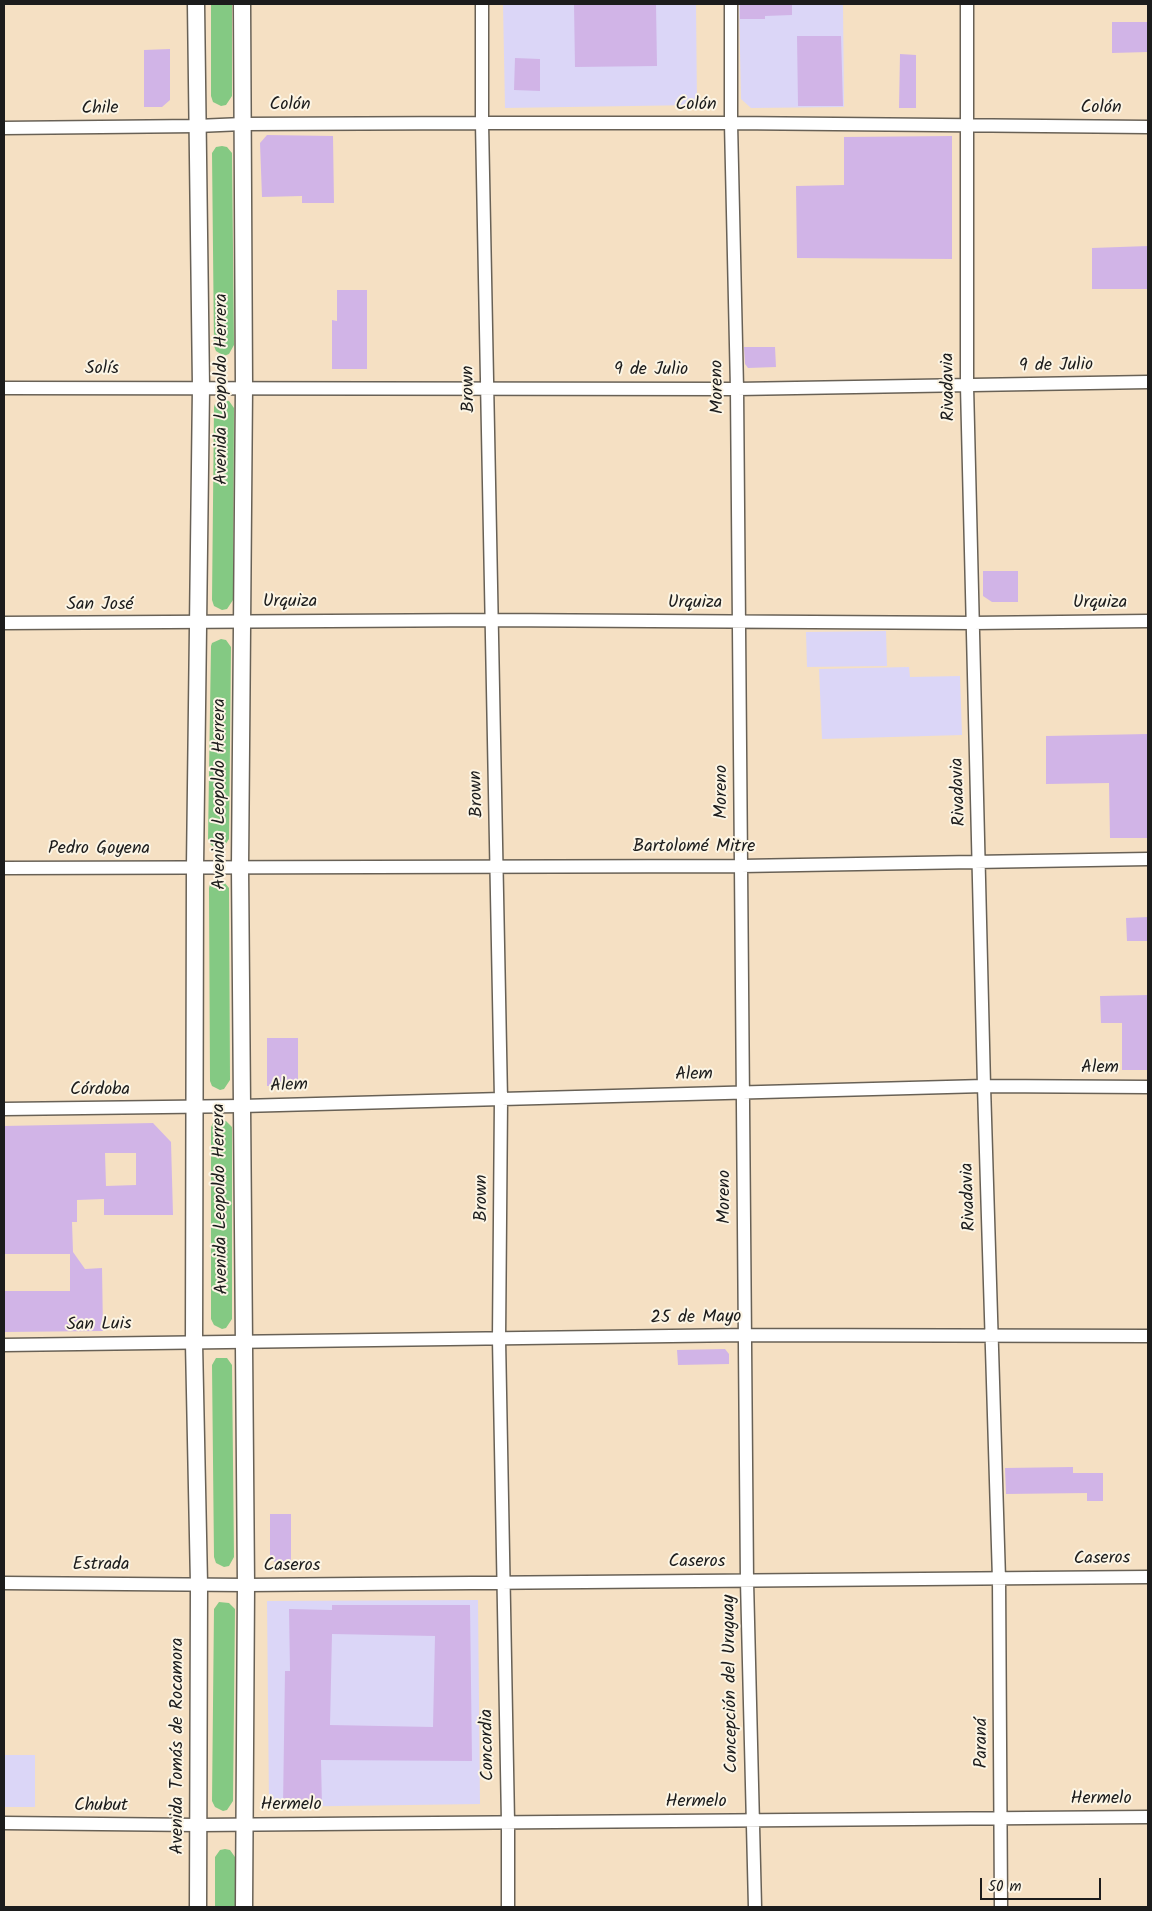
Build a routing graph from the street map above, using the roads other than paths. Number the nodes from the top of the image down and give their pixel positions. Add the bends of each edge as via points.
1 (196, 4) edge
2 (242, 4) edge
3 (482, 4) edge
4 (731, 4) edge
5 (967, 4) edge
6 (482, 123) junction
7 (731, 123) junction
8 (243, 124) junction
9 (197, 126) junction
10 (968, 126) junction
11 (1148, 127) edge
12 (4, 128) edge
13 (1148, 382) edge
14 (967, 386) junction
15 (201, 387) junction
16 (244, 387) junction
17 (4, 388) edge
18 (488, 388) junction
19 (737, 389) junction
20 (491, 620) junction
21 (242, 621) junction
22 (1148, 621) edge
23 (739, 622) junction
24 (973, 622) junction
25 (4, 623) edge
26 (197, 623) junction
27 (1148, 859) edge
28 (980, 862) junction
29 (498, 866) junction
30 (741, 866) junction
31 (195, 867) junction
32 (240, 867) junction
33 (4, 868) edge
34 (984, 1086) junction
35 (1148, 1087) edge
36 (743, 1093) junction
37 (501, 1099) junction
38 (242, 1106) junction
39 (196, 1108) junction
40 (4, 1109) edge
41 (745, 1335) junction
42 (993, 1336) junction
43 (1148, 1336) edge
44 (499, 1339) junction
45 (194, 1343) junction
46 (244, 1343) junction
47 (4, 1345) edge
48 (1148, 1577) edge
49 (999, 1579) junction
50 (747, 1580) junction
51 (4, 1583) edge
52 (503, 1583) junction
53 (199, 1584) junction
54 (246, 1585) junction
55 (1148, 1817) edge
56 (1001, 1818) junction
57 (752, 1820) junction
58 (508, 1822) junction
59 (4, 1824) edge
60 (245, 1824) junction
61 (198, 1825) junction
62 (198, 1907) edge
63 (244, 1907) edge
64 (508, 1907) edge
65 (755, 1907) edge
66 (1001, 1907) edge

1 - 9 street, Avenida Leopoldo Herrera
2 - 8 street, Avenida Leopoldo Herrera
3 - 6 street, Brown
4 - 7 street, Moreno
5 - 10 street, Rivadavia
6 - 7 street, Colón
6 - 8 street, Colón
6 - 18 street, Brown
7 - 10 street, Colón
7 - 19 street, Moreno
8 - 9 street, Colón
8 - 16 street, Avenida Leopoldo Herrera
9 - 12 street, Chile
9 - 15 street, Avenida Leopoldo Herrera
10 - 11 street, Colón
10 - 14 street, Rivadavia
13 - 14 street, 9 de Julio
14 - 19 street, 9 de Julio
14 - 24 street, Rivadavia
15 - 16 street, Solís
15 - 17 street, Solís
15 - 26 street, Avenida Leopoldo Herrera
16 - 18 street, 9 de Julio
16 - 21 street, Avenida Leopoldo Herrera
18 - 19 street, 9 de Julio
18 - 20 street, Brown
19 - 23 street, Moreno
20 - 21 street, Urquiza
20 - 23 street, Urquiza
20 - 29 street, Brown
21 - 26 street, Urquiza
21 - 32 street, Avenida Leopoldo Herrera
22 - 24 street, Urquiza
23 - 24 street, Urquiza
23 - 30 street, Moreno
24 - 28 street, Rivadavia
25 - 26 street, San José
26 - 31 street, Avenida Leopoldo Herrera
27 - 28 street, Bartolomé Mitre
28 - 30 street, Bartolomé Mitre
28 - 34 street, Rivadavia
29 - 30 street, Bartolomé Mitre
29 - 32 street, Bartolomé Mitre
29 - 37 street, Brown
30 - 36 street, Moreno
31 - 32 street, Pedro Goyena
31 - 33 street, Pedro Goyena
31 - 39 street, Avenida Leopoldo Herrera
32 - 38 street, Avenida Leopoldo Herrera
34 - 35 street, Alem
34 - 36 street, Alem
34 - 42 street, Rivadavia
36 - 37 street, Alem
36 - 41 street, Moreno
37 - 38 street, Alem
37 - 44 street, Brown
38 - 39 street, Alem
38 - 46 street, Avenida Leopoldo Herrera
39 - 40 street, Córdoba
39 - 45 street, Avenida Leopoldo Herrera
41 - 42 street, 25 de Mayo
41 - 44 street, 25 de Mayo
41 - 50 street, Moreno
42 - 43 street, 25 de Mayo
42 - 49 street, Rivadavia
44 - 46 street, 25 de Mayo
44 - 52 street, Brown
45 - 46 street, San Luis
45 - 47 street, San Luis
45 - 53 street, Avenida Leopoldo Herrera
46 - 54 street, Avenida Leopoldo Herrera
48 - 49 street, Caseros
49 - 50 street, Caseros
49 - 56 street, Paraná
50 - 52 street, Caseros
50 - 57 street, Concepción del Uruguay
51 - 53 street, Estrada
52 - 54 street, Caseros
52 - 58 street, Concordia
53 - 54 street, Caseros
53 - 61 street, Avenida Tomás de Rocamora
54 - 60 street
55 - 56 street, Hermelo
56 - 57 street, Hermelo
56 - 66 street, Paraná
57 - 58 street, Hermelo
57 - 65 street, Concepción del Uruguay
58 - 60 street, Hermelo
58 - 64 street, Concordia
59 - 61 street, Chubut
60 - 61 street, Hermelo
60 - 63 street
61 - 62 street, Avenida Tomás de Rocamora

